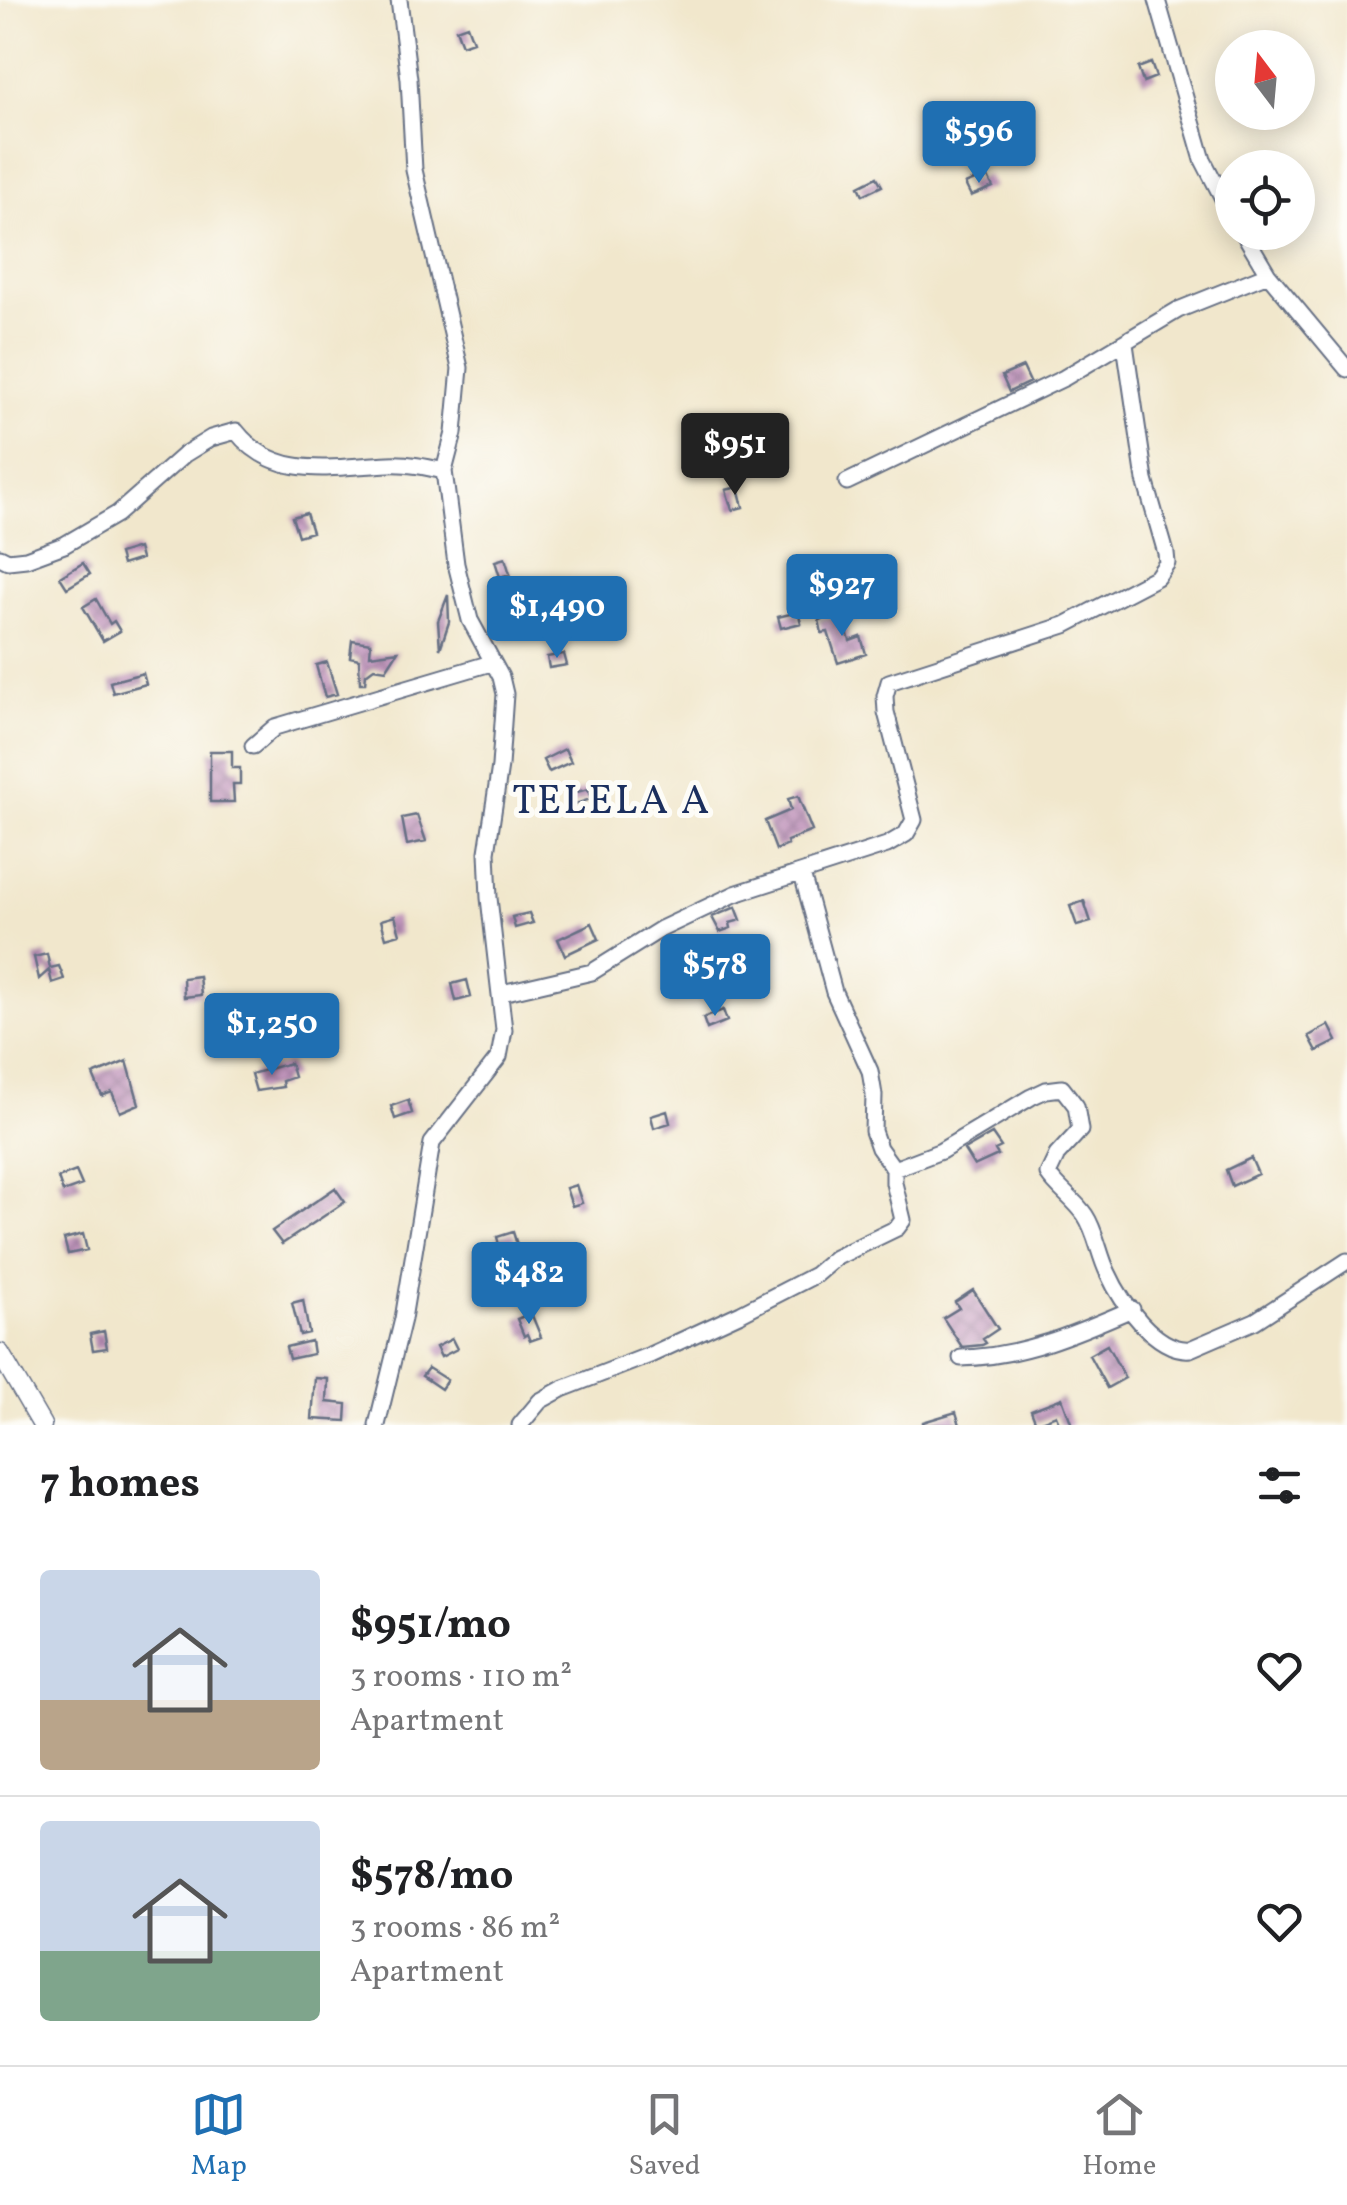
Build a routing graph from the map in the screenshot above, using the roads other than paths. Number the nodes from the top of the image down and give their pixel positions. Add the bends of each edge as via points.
1 (399, 0) edge
2 (1157, 0) edge
3 (1215, 183) edge
4 (1254, 250) edge
5 (1268, 274) junction
6 (1125, 344) junction
7 (1347, 369) edge
8 (444, 471) junction
9 (847, 482) dead end
10 (0, 557) edge
11 (491, 663) junction
12 (253, 746) dead end
13 (802, 874) junction
14 (502, 993) junction
15 (894, 1169) junction
16 (1347, 1261) edge
17 (1132, 1310) junction
18 (0, 1353) edge
19 (961, 1358) dead end
20 (42, 1425) edge
21 (377, 1425) edge
22 (520, 1425) edge

1 - 8 street via 414,170 460,368
2 - 3 street
4 - 5 street
5 - 6 street via 1178,310
5 - 7 street
6 - 9 street
6 - 13 street via 1145,480 1167,563 1066,625 890,682 886,712 912,803 912,826 887,845
8 - 10 street via 390,464 306,469 252,449 236,431 185,454 92,530 26,559
8 - 11 street via 461,586
11 - 12 street via 276,727
11 - 14 street via 505,694 488,852
13 - 14 street via 735,894 662,928 592,972
13 - 15 street via 834,992 870,1071 873,1132
14 - 21 street via 499,1057 432,1143 403,1319
15 - 17 street via 941,1152 1046,1090 1062,1088 1076,1106 1080,1130 1048,1174 1088,1218 1110,1277
15 - 22 street via 903,1220 897,1228 741,1313 562,1389 540,1401
16 - 17 street via 1255,1321 1190,1349 1161,1343
17 - 19 street via 1066,1337
18 - 20 street

